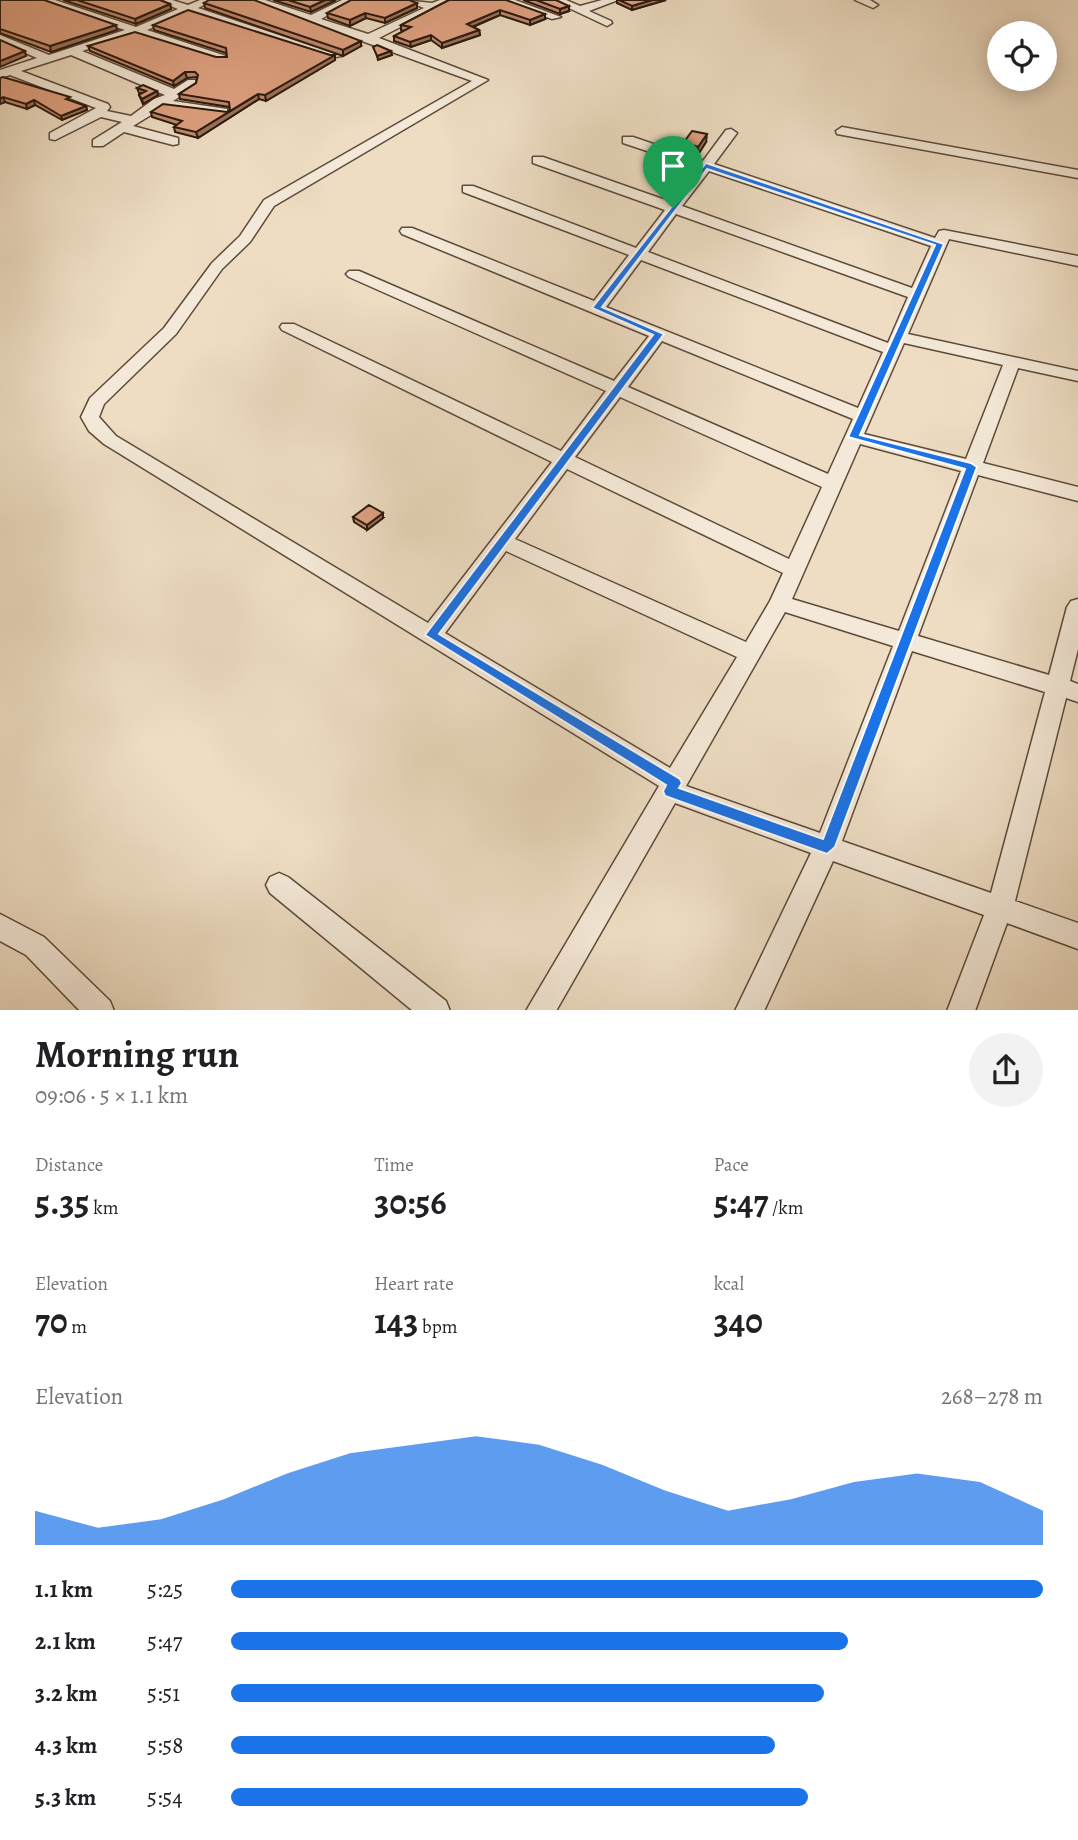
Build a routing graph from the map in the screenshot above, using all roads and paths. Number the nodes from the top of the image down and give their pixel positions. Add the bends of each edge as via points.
1 (44, 0) edge
2 (161, 0) edge
3 (209, 0) edge
4 (254, 0) edge
5 (350, 0) edge
6 (409, 0) edge
7 (449, 0) edge
8 (505, 0) edge
9 (543, 0) edge
10 (557, 0) edge
11 (613, 0) edge
12 (860, 0) edge
13 (273, 2) edge
14 (873, 5) dead end
15 (433, 7) junction
16 (528, 8) junction
17 (188, 9) junction
18 (579, 10) junction
19 (556, 17) dead end
20 (315, 23) junction
21 (607, 23) dead end
22 (140, 29) junction
23 (298, 34) edge
24 (0, 38) edge
25 (369, 38) junction
26 (285, 40) junction
27 (72, 51) junction
28 (335, 56) edge
29 (222, 58) edge
30 (49, 59) junction
31 (5, 73) edge
32 (192, 83) edge
33 (174, 94) junction
34 (158, 102) junction
35 (99, 113) junction
36 (224, 113) edge
37 (126, 124) junction
38 (842, 131) dead end
39 (731, 133) dead end
40 (55, 136) dead end
41 (628, 140) dead end
42 (173, 141) dead end
43 (98, 143) dead end
44 (538, 160) dead end
45 (706, 166) junction
46 (1078, 174) edge
47 (468, 189) dead end
48 (673, 208) junction
49 (407, 231) dead end
50 (940, 244) junction
51 (639, 253) junction
52 (1078, 261) edge
53 (354, 274) dead end
54 (917, 295) junction
55 (597, 308) junction
56 (288, 327) dead end
57 (659, 334) junction
58 (895, 343) junction
59 (1012, 362) junction
60 (1078, 376) edge
61 (617, 389) junction
62 (863, 417) junction
63 (854, 437) junction
64 (564, 459) junction
65 (971, 467) junction
66 (832, 484) junction
67 (1078, 494) edge
68 (502, 541) junction
69 (794, 570) junction
70 (780, 603) junction
71 (1078, 607) edge
72 (431, 635) junction
73 (905, 641) junction
74 (750, 654) junction
75 (1067, 690) edge
76 (672, 787) junction
77 (827, 847) junction
78 (279, 885) dead end
79 (1000, 908) junction
80 (0, 927) edge
81 (1078, 936) edge
82 (100, 1010) edge
83 (436, 1010) edge
84 (540, 1010) edge
85 (749, 1010) edge
86 (961, 1010) edge

1 - 22 street
2 - 17 street
3 - 17 street
4 - 13 street
5 - 20 street
6 - 15 street
7 - 15 street
8 - 16 street
9 - 16 street
10 - 18 street
11 - 18 street
12 - 14 street
13 - 20 street
15 - 25 street
16 - 19 street
17 - 22 street
17 - 26 street
18 - 21 street
20 - 25 street
22 - 27 street
22 - 29 street
23 - 26 street
24 - 30 street
25 - 72 street via 482,80 269,203 170,331 96,402 90,417 94,427 110,440
26 - 28 street
27 - 30 street
27 - 33 street
30 - 31 street
31 - 35 street via 104,107
32 - 33 street
33 - 34 street
34 - 36 street
34 - 37 street
35 - 37 street
35 - 40 street
37 - 42 street
37 - 43 street
38 - 46 street
39 - 45 street
41 - 45 street
44 - 48 street
45 - 48 street
45 - 50 street
47 - 51 street
48 - 51 street
48 - 54 street
49 - 55 street
50 - 52 street via 944,234
50 - 54 street
51 - 55 street
51 - 58 street
53 - 61 street
54 - 58 street
55 - 57 street
56 - 64 street
57 - 61 street
57 - 62 street
58 - 59 street
58 - 62 street
59 - 60 street
59 - 65 street
61 - 64 street
61 - 66 street
62 - 63 street
63 - 65 street
63 - 66 street
64 - 68 street
64 - 69 street
65 - 67 street
65 - 73 street
66 - 69 street
68 - 72 street
68 - 74 street
69 - 70 street
70 - 73 street
70 - 74 street
71 - 75 street
72 - 76 street
73 - 75 street
73 - 77 street
74 - 76 street
75 - 79 street
76 - 77 street
76 - 84 street
77 - 79 street
77 - 85 street
78 - 83 street
79 - 81 street
79 - 86 street
80 - 82 street via 35,947

